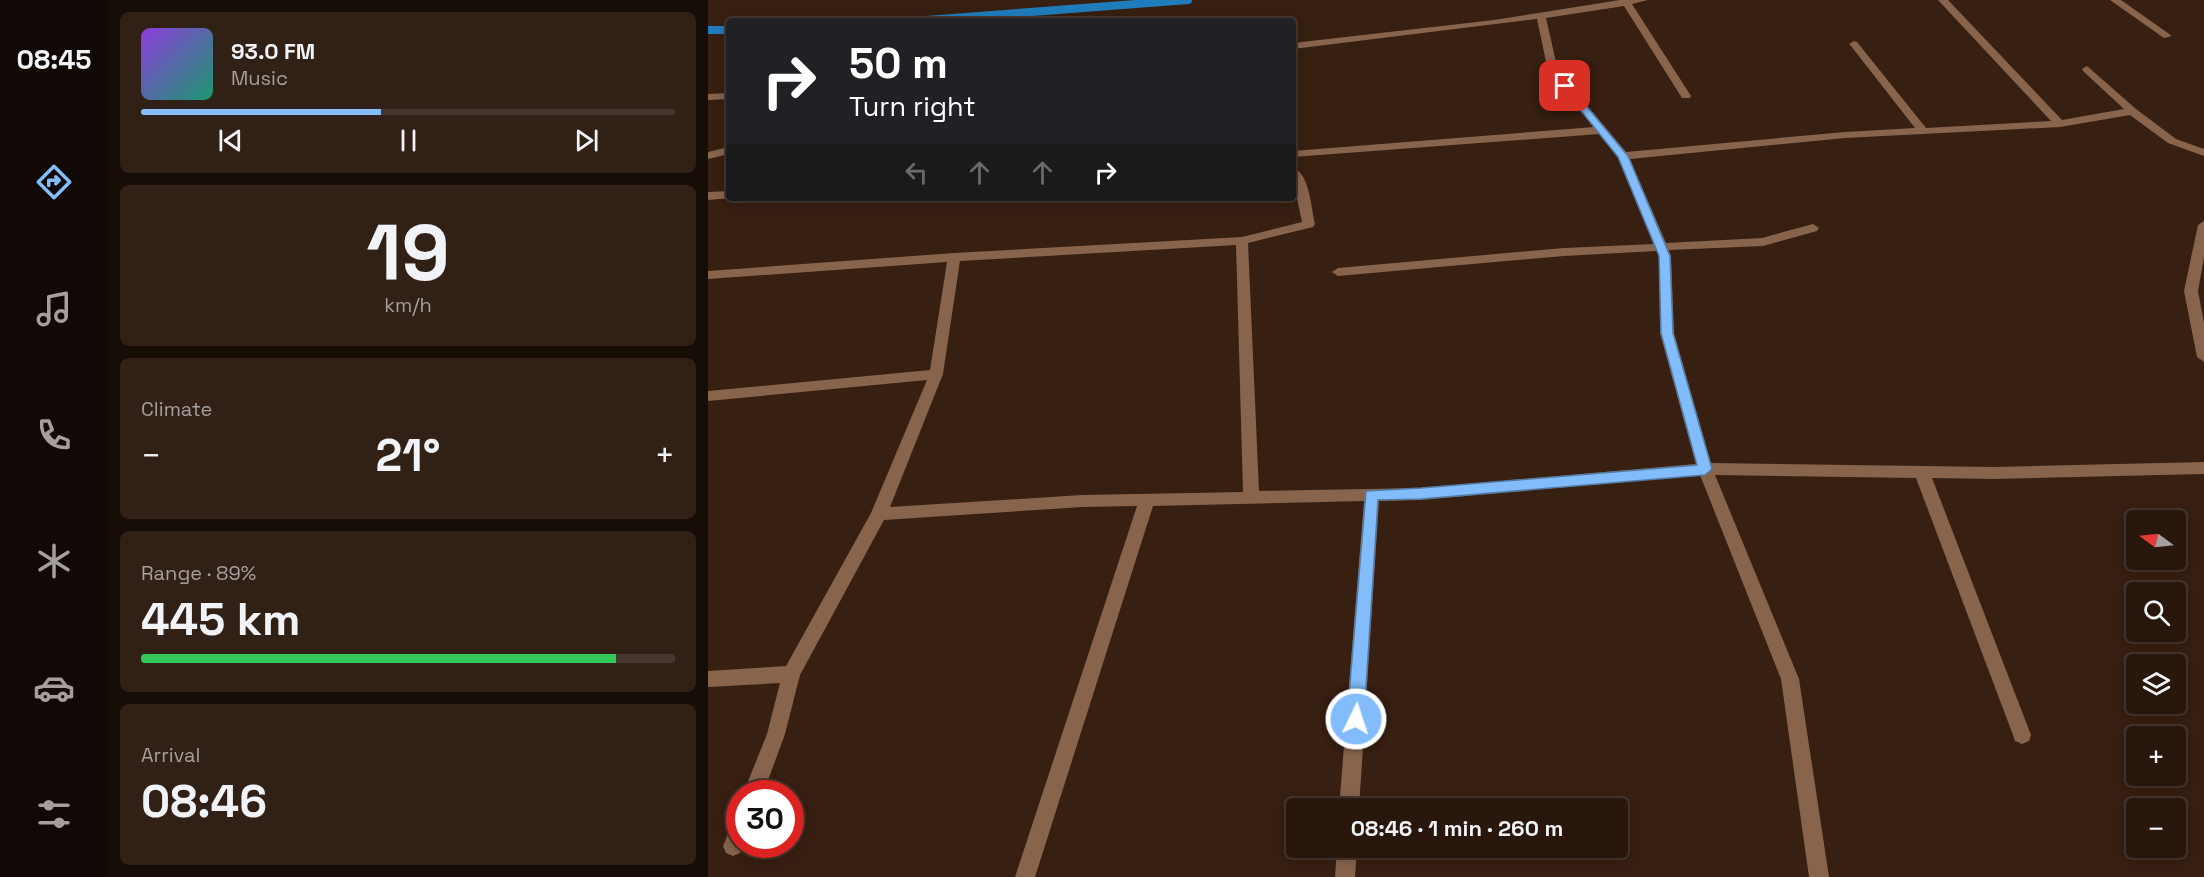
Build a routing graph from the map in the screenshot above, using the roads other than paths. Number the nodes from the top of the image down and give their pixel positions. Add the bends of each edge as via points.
1 (1643, 0) edge
2 (1943, 0) edge
3 (2115, 0) edge
4 (1626, 1) edge
5 (1541, 16) junction
6 (2167, 36) dead end
7 (1854, 44) dead end
8 (1296, 46) edge
9 (2087, 69) dead end
10 (726, 96) edge
11 (1686, 96) dead end
12 (708, 97) edge
13 (2132, 111) junction
14 (2060, 124) junction
15 (1602, 130) junction
16 (1923, 131) junction
17 (726, 151) edge
18 (2204, 153) edge
19 (1296, 154) edge
20 (708, 156) edge
21 (1623, 156) junction
22 (1296, 175) edge
23 (726, 195) edge
24 (708, 196) edge
25 (2204, 225) edge
26 (1814, 228) dead end
27 (1242, 241) junction
28 (1662, 249) junction
29 (954, 257) junction
30 (1338, 272) dead end
31 (708, 275) edge
32 (2199, 281) edge
33 (2204, 357) edge
34 (936, 375) junction
35 (708, 396) edge
36 (2204, 468) edge
37 (1705, 469) junction
38 (1922, 472) junction
39 (1371, 495) junction
40 (1251, 497) junction
41 (1147, 500) junction
42 (879, 514) junction
43 (791, 674) junction
44 (708, 679) edge
45 (2022, 735) dead end
46 (758, 780) edge
47 (1350, 798) edge
48 (1346, 858) edge
49 (1025, 877) edge
50 (1345, 877) edge
51 (1819, 877) edge

1 - 4 street
2 - 14 street
3 - 6 street
4 - 5 street
4 - 11 street
5 - 8 street
5 - 15 street via 1553,70
7 - 16 street
9 - 13 street
10 - 12 street
13 - 14 street
13 - 18 street via 2172,141
14 - 16 street
15 - 19 street
15 - 21 street
16 - 21 street
17 - 20 street
21 - 28 street
22 - 27 street via 1309,224
23 - 24 street
25 - 32 street
26 - 28 street via 1763,242
27 - 29 street
27 - 40 street
28 - 30 street via 1564,252
28 - 37 street via 1667,333
29 - 31 street
29 - 34 street
32 - 33 street via 2191,291
34 - 35 street
34 - 42 street
36 - 38 street
37 - 38 street
37 - 39 street
37 - 51 street via 1790,679
38 - 45 street
39 - 40 street
39 - 47 street
40 - 41 street
41 - 42 street
41 - 49 street
42 - 43 street
43 - 44 street
43 - 46 street via 776,734
48 - 50 street

